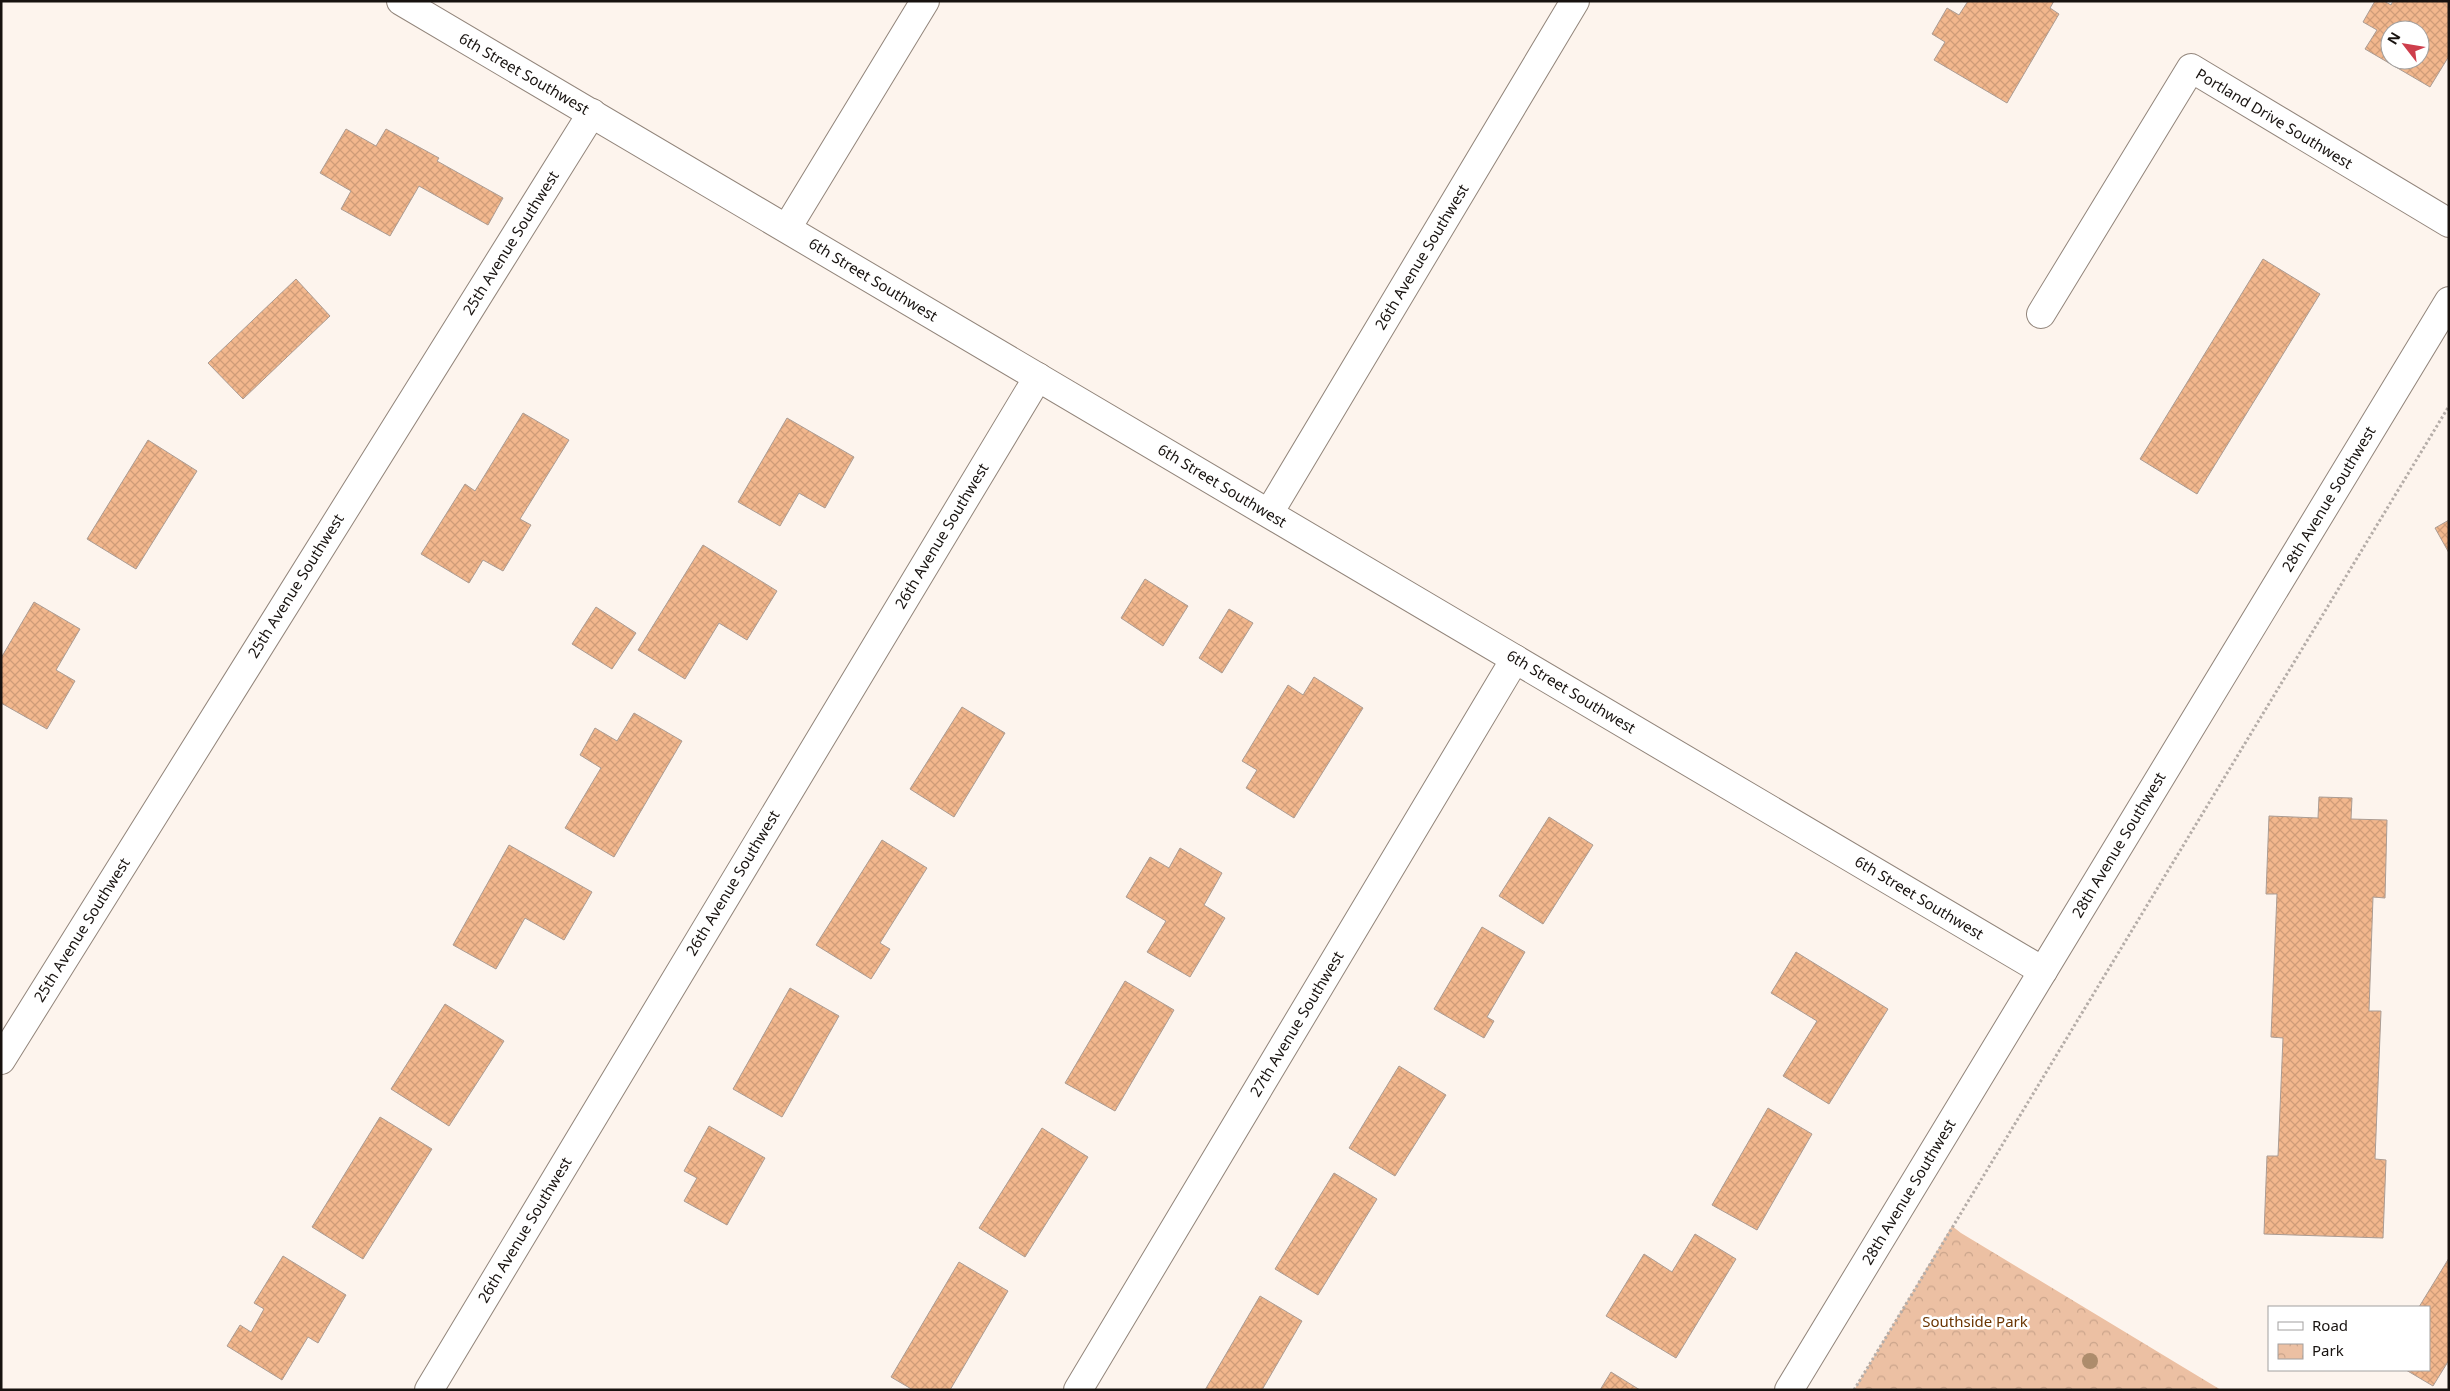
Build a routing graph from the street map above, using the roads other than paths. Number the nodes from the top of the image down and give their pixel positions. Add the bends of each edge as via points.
1 (401, 1) edge
2 (925, 1) edge
3 (1575, 1) edge
4 (592, 113) junction
5 (2449, 223) edge
6 (787, 228) junction
7 (2449, 301) edge
8 (2041, 314) dead end
9 (1038, 377) junction
10 (1269, 514) junction
11 (1515, 659) junction
12 (2043, 971) junction
13 (1, 1060) edge
14 (429, 1390) edge
15 (1078, 1390) edge
16 (1789, 1390) edge

1 - 4 street, 6th Street Southwest
2 - 6 street
3 - 10 street, 26th Avenue Southwest
4 - 6 street, 6th Street Southwest
4 - 13 street, 25th Avenue Southwest
5 - 8 street, Portland Drive Southwest via 2191,68
6 - 9 street, 6th Street Southwest
7 - 12 street, 28th Avenue Southwest
9 - 10 street, 6th Street Southwest
9 - 14 street, 26th Avenue Southwest
10 - 11 street, 6th Street Southwest
11 - 12 street, 6th Street Southwest
11 - 15 street, 27th Avenue Southwest
12 - 16 street, 28th Avenue Southwest

